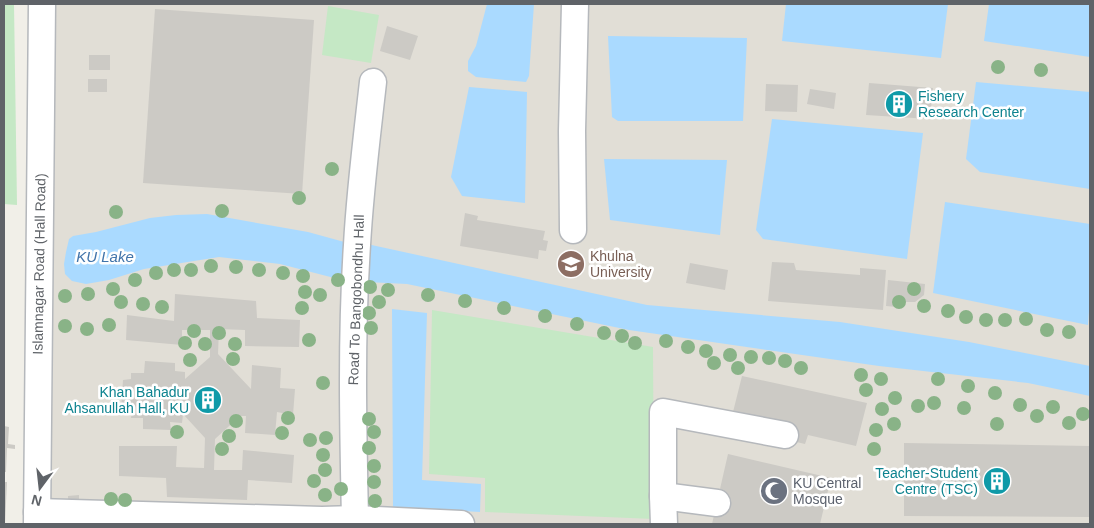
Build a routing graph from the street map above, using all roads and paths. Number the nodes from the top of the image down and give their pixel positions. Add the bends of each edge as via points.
1 (42, 4) edge
2 (575, 4) edge
3 (373, 82) dead end
4 (573, 230) dead end
5 (785, 435) dead end
6 (663, 496) junction
7 (717, 503) dead end
8 (37, 518) edge
9 (355, 519) junction
10 (461, 524) edge
11 (664, 524) edge

1 - 8 street, Islamnagar Road (Hall Road)
2 - 4 street
3 - 9 street, Road To Bangobondhu Hall via 355,281 352,371
5 - 6 street via 663,412
6 - 7 street
6 - 11 street
8 - 9 street
9 - 10 street

